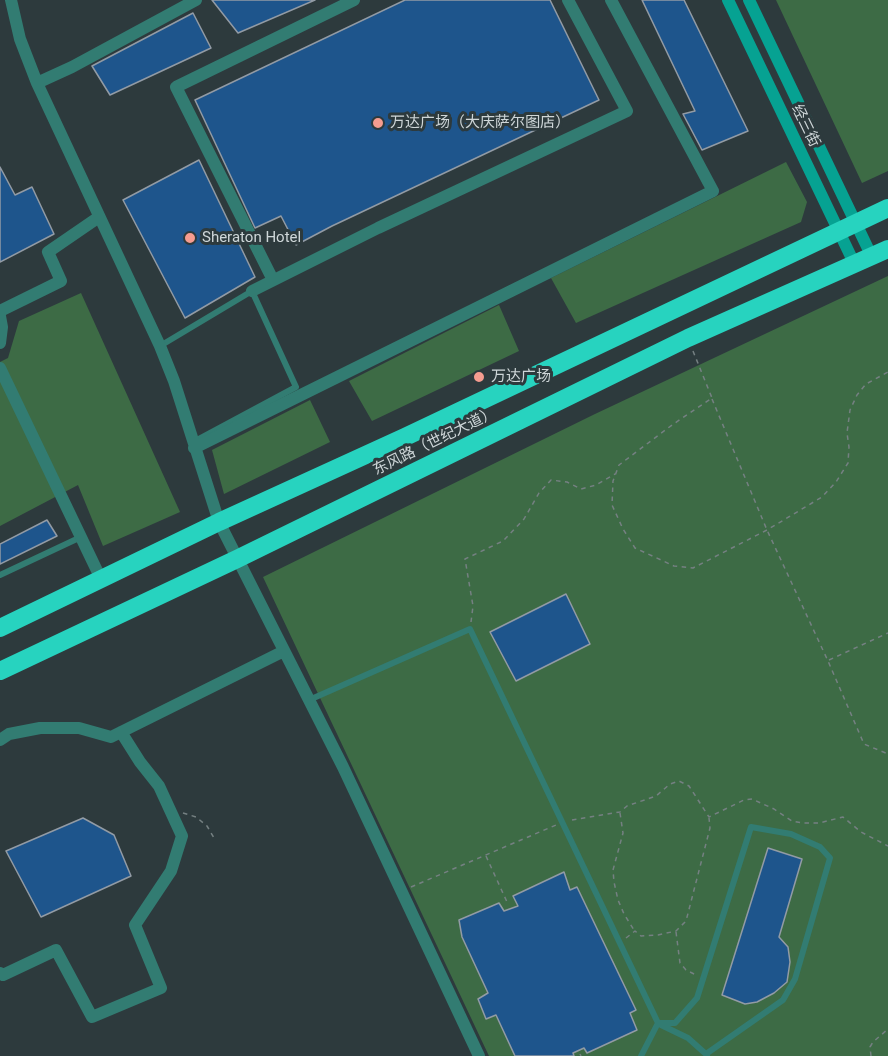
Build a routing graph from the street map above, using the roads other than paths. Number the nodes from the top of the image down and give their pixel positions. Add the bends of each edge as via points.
1 (11, 0) edge
2 (196, 0) edge
3 (354, 0) edge
4 (568, 0) edge
5 (611, 0) edge
6 (728, 0) edge
7 (749, 0) edge
8 (37, 83) junction
9 (888, 208) edge
10 (99, 217) junction
11 (848, 228) junction
12 (880, 253) edge
13 (855, 265) junction
14 (273, 280) junction
15 (252, 291) junction
16 (0, 311) edge
17 (0, 316) edge
18 (0, 343) edge
19 (160, 346) junction
20 (0, 368) edge
21 (194, 445) junction
22 (219, 522) junction
23 (81, 537) junction
24 (237, 559) junction
25 (0, 576) edge
26 (100, 579) junction
27 (0, 628) edge
28 (284, 651) junction
29 (0, 671) edge
30 (308, 700) junction
31 (121, 732) junction
32 (0, 740) edge
33 (0, 973) edge
34 (658, 1023) junction
35 (707, 1055) edge
36 (479, 1056) edge
37 (641, 1056) edge

1 - 8 street via 20,39
2 - 8 street
3 - 14 street via 176,87
4 - 14 street via 627,111
5 - 21 street via 713,191
6 - 11 main road, 经三街
7 - 11 main road, 经三街
8 - 10 street
9 - 11 highway, 东风路（世纪大道）
10 - 16 street via 48,252 61,281
10 - 19 street
11 - 12 main road, 经三街
11 - 13 main road, 经三街
11 - 22 highway, 东风路（世纪大道）
12 - 13 highway, 东风路（世纪大道）
13 - 24 highway, 东风路（世纪大道） via 688,338
14 - 15 street
15 - 19 lane
15 - 21 lane via 296,387
17 - 18 street
19 - 21 street
20 - 23 street
21 - 22 street
22 - 24 street
22 - 26 highway, 东风路（世纪大道）
23 - 25 lane
23 - 26 street
24 - 28 street
24 - 29 highway, 东风路（世纪大道）
26 - 27 highway, 东风路（世纪大道）
28 - 30 street
28 - 31 street
30 - 34 lane via 470,629
30 - 36 street
31 - 32 street via 111,737 79,728 39,728 9,734
31 - 33 street via 159,786 182,836 171,872 135,926 161,988 92,1017 56,950
34 - 35 lane via 688,1038
34 - 35 lane via 675,1023 697,998 751,827 791,834 820,848 830,858 795,979 783,1000
34 - 37 lane

